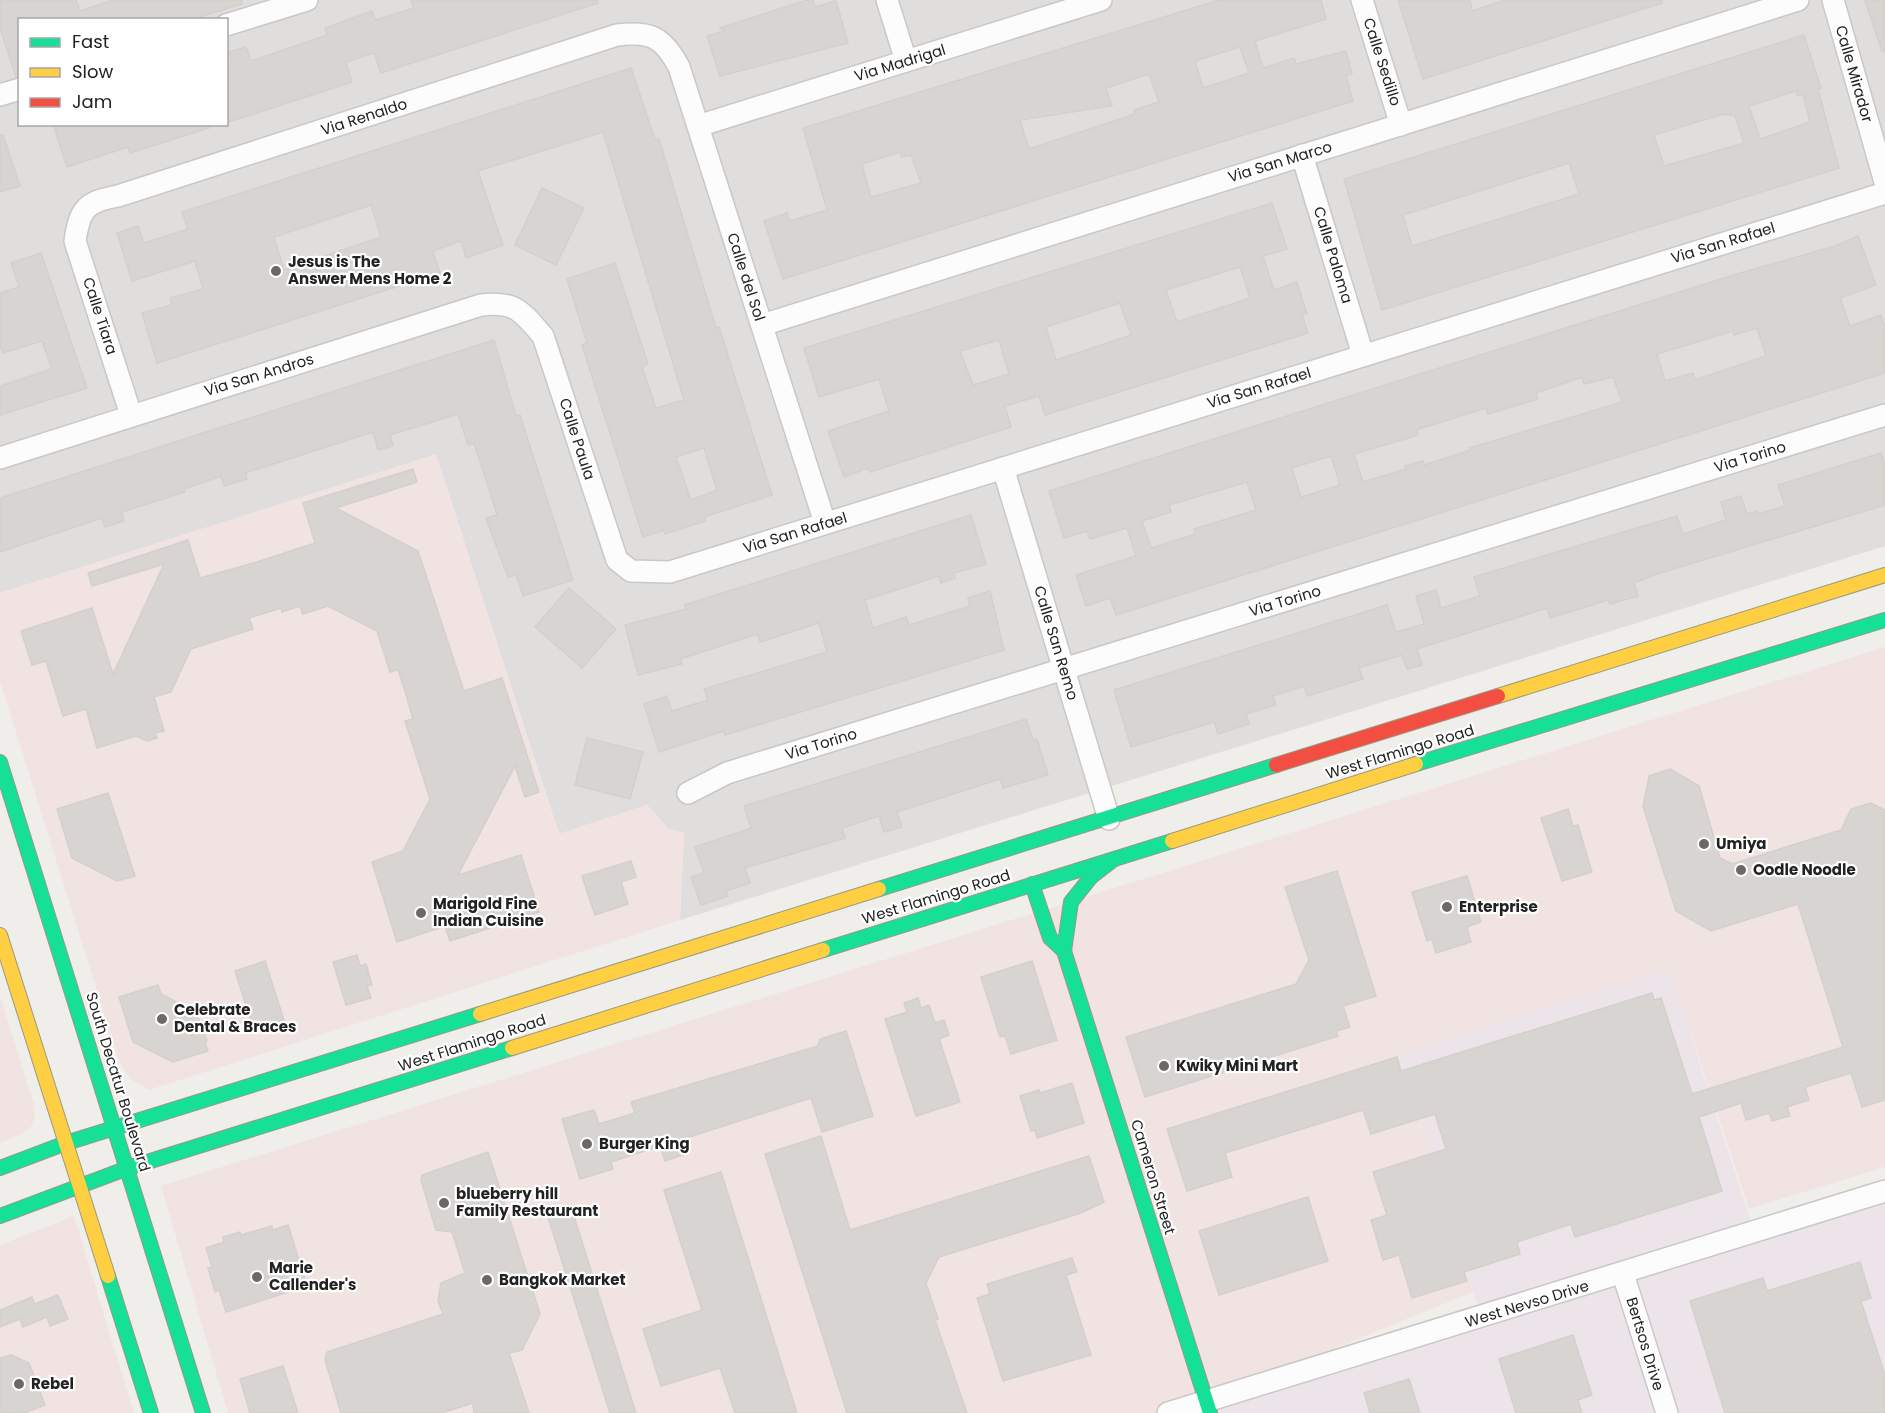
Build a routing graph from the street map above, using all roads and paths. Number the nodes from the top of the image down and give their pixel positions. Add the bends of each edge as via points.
1 (307, 0) edge
2 (886, 0) edge
3 (1101, 0) edge
4 (1362, 0) edge
5 (1798, 0) edge
6 (1833, 0) edge
7 (228, 24) edge
8 (655, 37) joint
9 (906, 61) junction
10 (1401, 124) junction
11 (698, 126) junction
12 (1302, 155) junction
13 (1885, 182) edge
14 (1885, 193) edge
15 (79, 217) joint
16 (518, 308) joint
17 (762, 325) junction
18 (1363, 355) junction
19 (1885, 415) edge
20 (132, 416) junction
21 (0, 458) edge
22 (1003, 468) junction
23 (825, 523) junction
24 (631, 571) joint
25 (1885, 575) edge
26 (1885, 620) edge
27 (1653, 648) junction
28 (1064, 670) junction
29 (1607, 678) dead end
30 (1459, 710) junction
31 (1452, 728) dead end
32 (1470, 731) dead end
33 (1472, 747) junction
34 (0, 762) edge
35 (1374, 763) dead end
36 (1354, 783) junction
37 (688, 793) dead end
38 (6, 804) edge
39 (1109, 819) junction
40 (1089, 839) dead end
41 (1118, 857) junction
42 (1047, 863) dead end
43 (923, 877) junction
44 (1032, 884) junction
45 (918, 894) dead end
46 (0, 935) edge
47 (820, 936) dead end
48 (688, 950) junction
49 (1064, 951) junction
50 (777, 964) junction
51 (664, 973) dead end
52 (586, 982) junction
53 (576, 1000) dead end
54 (613, 1000) dead end
55 (612, 1016) junction
56 (494, 1038) dead end
57 (474, 1059) junction
58 (114, 1128) junction
59 (66, 1143) junction
60 (0, 1168) edge
61 (128, 1168) junction
62 (79, 1186) junction
63 (1885, 1191) edge
64 (0, 1216) edge
65 (1623, 1274) junction
66 (1208, 1407) edge
67 (151, 1413) edge
68 (203, 1413) edge
69 (1168, 1413) edge
70 (1667, 1413) edge

1 - 7 street
2 - 9 street
3 - 9 street, Via Madrigal
4 - 10 street, Calle Sedillo
5 - 10 street, Via San Marco
6 - 13 street, Calle Mirador
8 - 11 street, Calle del Sol via 669,48 679,66
8 - 15 street, Via Renaldo via 617,35 117,196 94,200
9 - 11 street, Via Madrigal
10 - 12 street, Via San Marco
11 - 17 street, Calle del Sol
12 - 17 street, Via San Marco
12 - 18 street, Calle Paloma
14 - 18 street, Via San Rafael
15 - 20 street, Calle Tiara via 75,241
16 - 20 street, Via San Andros via 500,303 481,305
16 - 24 street, Calle Paula via 543,336 617,560
17 - 23 street, Calle del Sol
18 - 22 street, Via San Rafael
19 - 28 street, Via Torino
20 - 21 street, Via San Andros
22 - 23 street, Via San Rafael
22 - 28 street, Calle San Remo
23 - 24 street, Via San Rafael via 670,572
25 - 27 main road, West Flamingo Road
26 - 33 main road, West Flamingo Road
27 - 29 main road
27 - 30 main road, West Flamingo Road
28 - 37 street, Via Torino via 727,773
28 - 39 street, Calle San Remo
30 - 31 main road
30 - 39 main road, West Flamingo Road
32 - 33 main road
33 - 36 main road, West Flamingo Road
34 - 38 main road, South Decatur Boulevard
35 - 36 main road
36 - 41 main road, West Flamingo Road
38 - 58 main road, South Decatur Boulevard
39 - 40 main road
39 - 43 main road, West Flamingo Road
41 - 44 main road, West Flamingo Road
41 - 49 main road, Cameron Street via 1091,877 1071,902
42 - 44 main road
43 - 45 main road
43 - 48 main road, West Flamingo Road
44 - 49 main road, Cameron Street via 1050,938
44 - 50 main road, West Flamingo Road
46 - 59 main road
47 - 50 main road
48 - 51 main road
48 - 52 main road, West Flamingo Road
49 - 66 main road, Cameron Street
50 - 55 main road, West Flamingo Road
52 - 53 main road
52 - 58 main road, West Flamingo Road
54 - 55 main road
55 - 57 main road, West Flamingo Road
56 - 57 main road
57 - 61 main road, West Flamingo Road
58 - 59 main road, West Flamingo Road
58 - 61 main road, South Decatur Boulevard
59 - 60 main road, West Flamingo Road
59 - 62 main road
61 - 62 main road, West Flamingo Road
61 - 68 main road, South Decatur Boulevard
62 - 64 main road, West Flamingo Road
62 - 67 main road
63 - 65 street, West Nevso Drive
65 - 66 street, West Nevso Drive
65 - 70 street, Bertsos Drive
66 - 69 street, West Nevso Drive

